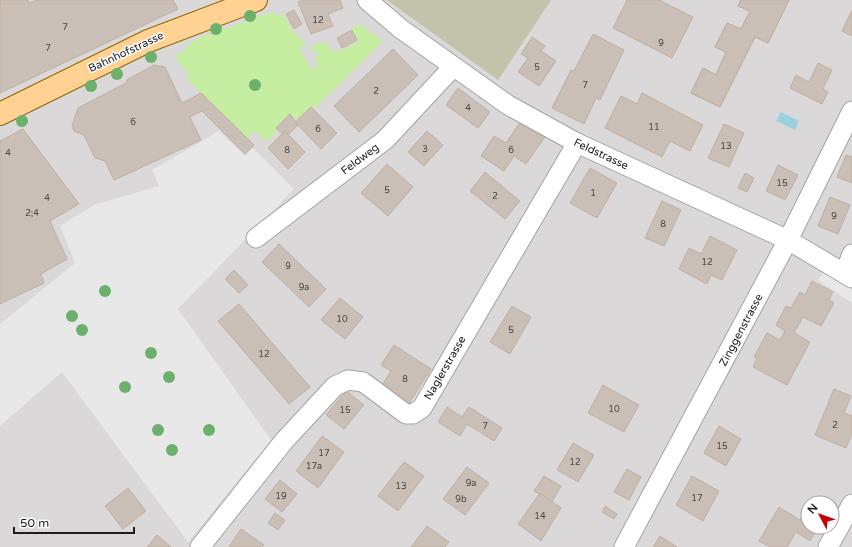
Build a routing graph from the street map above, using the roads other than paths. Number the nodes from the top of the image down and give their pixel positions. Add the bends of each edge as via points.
1 (256, 0) edge
2 (367, 0) edge
3 (453, 67) junction
4 (852, 111) edge
5 (0, 114) edge
6 (577, 143) junction
7 (256, 238) dead end
8 (788, 240) junction
9 (852, 254) edge
10 (848, 276) edge
11 (852, 504) edge
12 (200, 547) edge
13 (624, 547) edge
14 (828, 547) edge

1 - 5 main road, Bahnhofstrasse via 148,41
2 - 3 street, Feldstrasse
3 - 6 street, Feldstrasse via 508,105
3 - 7 street, Feldweg via 385,140
4 - 8 street, Zinggenstrasse
6 - 8 street, Feldstrasse
6 - 12 street, Naglerstrasse via 422,408 413,414 406,414 363,382 348,380 335,386 284,441
8 - 10 street, Feldstrasse
8 - 13 street, Zinggenstrasse
9 - 10 street
11 - 14 street

